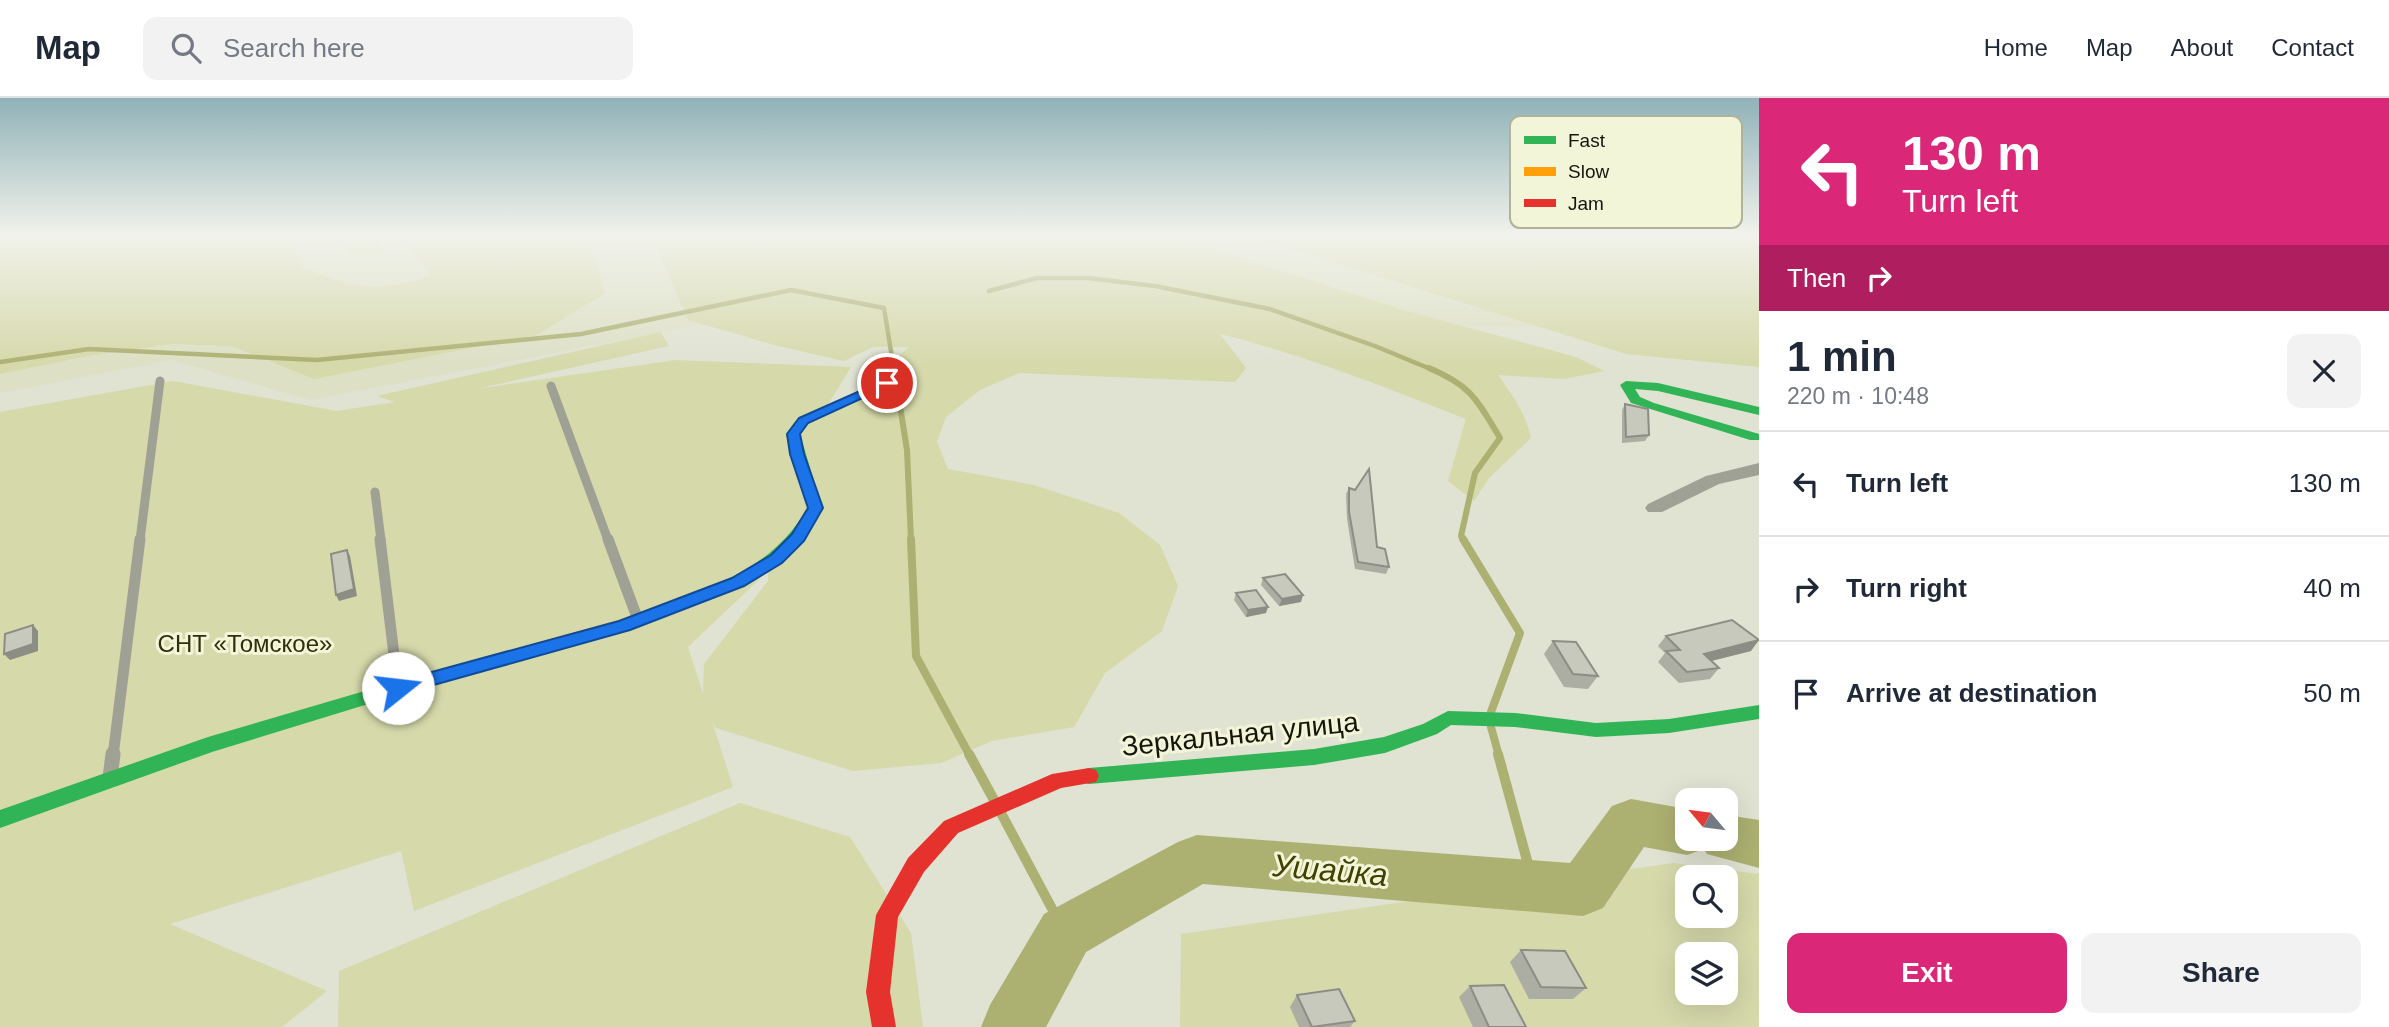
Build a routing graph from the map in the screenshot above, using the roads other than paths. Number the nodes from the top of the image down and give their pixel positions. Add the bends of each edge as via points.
1 (160, 381) dead end
2 (887, 383) dead end
3 (551, 387) dead end
4 (1759, 411) edge
5 (1755, 437) dead end
6 (1759, 469) edge
7 (375, 492) dead end
8 (1655, 508) dead end
9 (638, 620) junction
10 (398, 688) junction
11 (1759, 712) edge
12 (110, 780) junction
13 (0, 819) edge
14 (884, 1027) edge

1 - 12 lane
2 - 9 street via 804,421 793,434 815,508 798,537 777,559 738,582
3 - 9 lane
4 - 5 street via 1658,387 1626,385 1635,400 1649,406
6 - 8 street via 1713,480
7 - 10 lane
9 - 10 street
10 - 12 street via 208,745
11 - 14 street, Зеркальная улица via 1669,726 1596,730 1448,718 1385,745 1314,757 1059,780 951,827 916,865 887,915 878,992
12 - 13 street

